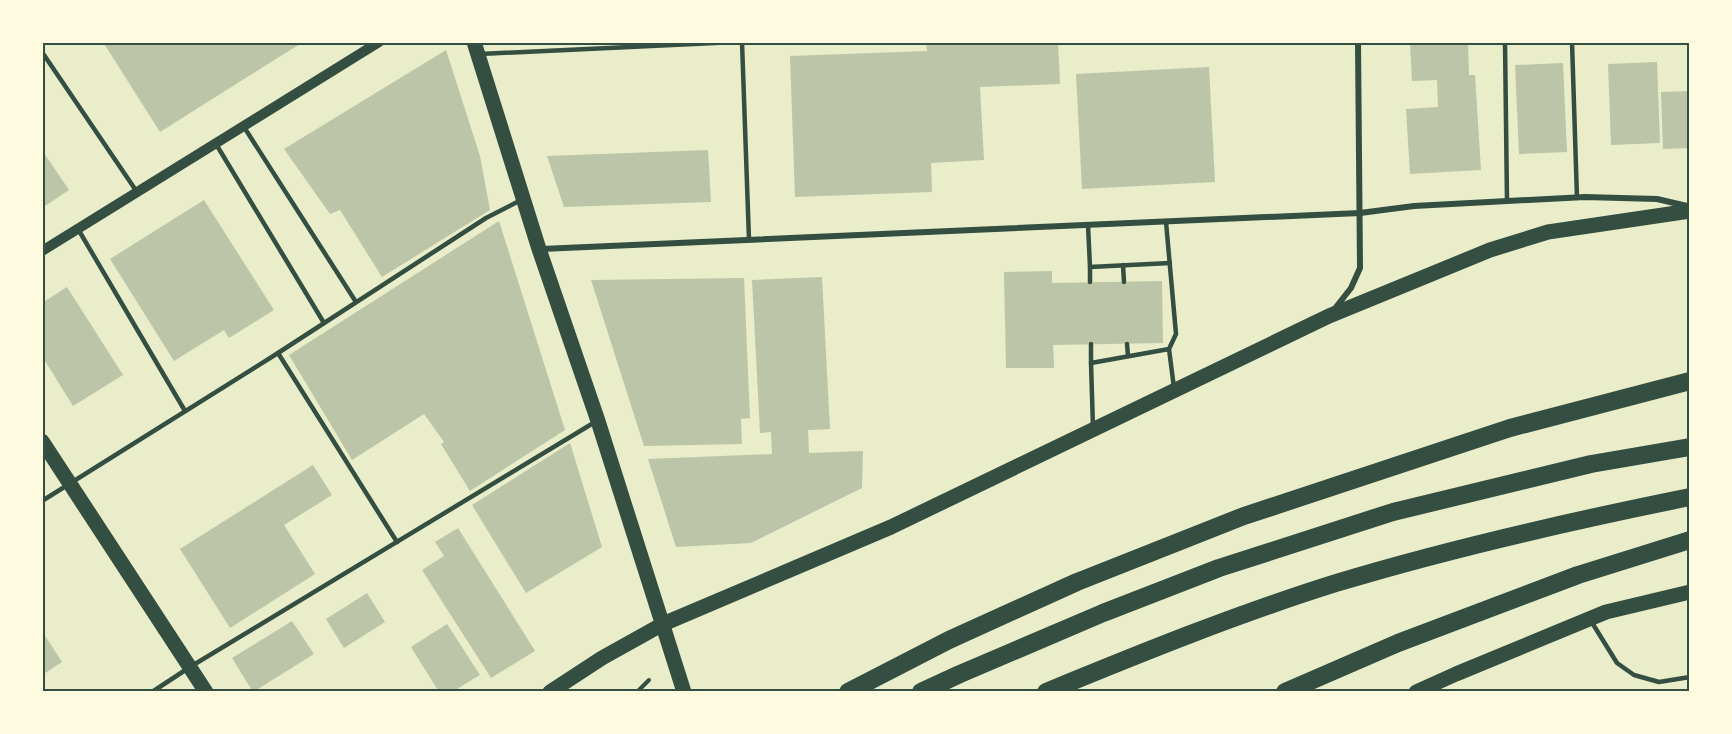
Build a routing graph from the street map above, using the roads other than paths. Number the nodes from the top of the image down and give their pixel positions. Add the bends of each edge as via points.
1 (379, 42) edge
2 (729, 42) edge
3 (736, 42) edge
4 (742, 42) edge
5 (1358, 42) edge
6 (1505, 42) edge
7 (1572, 42) edge
8 (476, 48) edge
9 (42, 52) edge
10 (243, 126) junction
11 (216, 144) junction
12 (137, 192) junction
13 (1577, 198) junction
14 (523, 199) junction
15 (1507, 201) junction
16 (1690, 209) edge
17 (1360, 213) junction
18 (1166, 222) junction
19 (1088, 225) junction
20 (78, 229) junction
21 (749, 240) junction
22 (539, 249) junction
23 (42, 251) edge
24 (1170, 263) junction
25 (1123, 265) junction
26 (1090, 267) junction
27 (1090, 282) dead end
28 (1124, 282) dead end
29 (356, 302) junction
30 (1329, 316) junction
31 (324, 323) junction
32 (1091, 344) dead end
33 (1127, 344) dead end
34 (1169, 349) junction
35 (278, 353) junction
36 (1128, 356) junction
37 (1091, 363) junction
38 (1690, 381) edge
39 (1174, 391) junction
40 (184, 411) junction
41 (598, 421) junction
42 (1093, 430) junction
43 (42, 441) edge
44 (1690, 447) edge
45 (68, 483) junction
46 (1690, 497) edge
47 (42, 501) edge
48 (1690, 540) edge
49 (397, 542) junction
50 (1690, 592) edge
51 (1590, 619) junction
52 (663, 624) junction
53 (190, 667) junction
54 (1690, 677) edge
55 (202, 690) edge
56 (152, 692) edge
57 (550, 692) edge
58 (684, 692) edge
59 (848, 692) edge
60 (921, 692) edge
61 (1046, 692) edge
62 (1285, 692) edge
63 (1416, 692) edge

1 - 10 street
2 - 3 lane
2 - 8 lane
4 - 21 lane
5 - 17 street
6 - 15 lane
7 - 13 lane
8 - 14 main road
9 - 12 lane
10 - 11 street
10 - 29 lane
11 - 12 street
11 - 31 lane
12 - 20 street
13 - 15 street
13 - 16 street via 1657,199
14 - 22 main road
14 - 29 lane via 486,218
15 - 17 street
16 - 30 main road via 1548,232 1490,250
17 - 18 street
17 - 30 street via 1360,268 1351,288
18 - 19 street
18 - 24 lane
19 - 21 street
19 - 26 lane
20 - 23 street
20 - 40 lane
21 - 22 street
22 - 41 main road
24 - 25 lane
24 - 34 lane via 1176,334
25 - 26 lane
25 - 28 lane
26 - 27 lane
29 - 31 lane
30 - 39 main road
31 - 35 lane
32 - 37 lane
33 - 36 lane
34 - 36 lane
34 - 39 lane
35 - 40 lane
35 - 49 lane
36 - 37 lane
37 - 42 lane
38 - 59 highway via 1510,428 1245,516 1077,582
39 - 42 main road
40 - 45 lane
41 - 49 lane
41 - 52 main road
42 - 52 main road via 891,527
43 - 45 main road
44 - 60 highway via 1591,464 1393,512 1219,568 1103,613
45 - 47 lane
45 - 53 main road
46 - 61 highway via 1467,546 1335,584 1174,639
48 - 62 highway via 1567,579 1398,643
49 - 53 lane
50 - 51 main road
51 - 54 lane via 1617,663 1634,675 1659,682
51 - 63 main road
52 - 57 main road
52 - 58 main road
53 - 55 main road
53 - 56 lane

